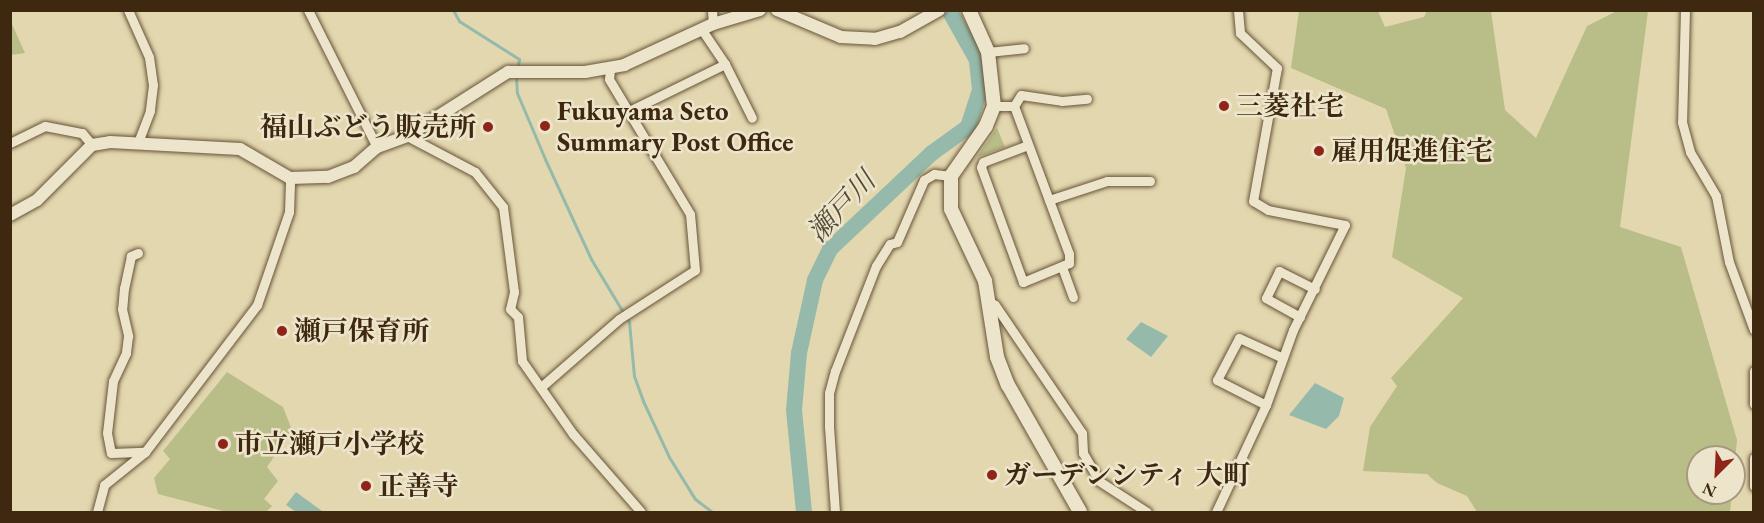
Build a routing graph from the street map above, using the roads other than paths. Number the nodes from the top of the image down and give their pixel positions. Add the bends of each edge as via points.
1 (128, 10) edge
2 (308, 10) edge
3 (712, 10) edge
4 (760, 10) edge
5 (777, 10) edge
6 (969, 10) edge
7 (1238, 10) edge
8 (1684, 10) edge
9 (790, 12) edge
10 (937, 12) edge
11 (713, 24) junction
12 (702, 30) junction
13 (1024, 48) dead end
14 (988, 52) junction
15 (725, 64) junction
16 (610, 69) junction
17 (1087, 99) dead end
18 (994, 106) junction
19 (1014, 106) junction
20 (629, 111) junction
21 (752, 118) dead end
22 (407, 136) junction
23 (10, 143) edge
24 (138, 143) junction
25 (92, 145) junction
26 (1028, 145) junction
27 (377, 147) junction
28 (951, 176) junction
29 (290, 178) junction
30 (1150, 182) dead end
31 (1049, 200) junction
32 (10, 215) edge
33 (138, 253) dead end
34 (1062, 267) junction
35 (1315, 289) junction
36 (1073, 297) dead end
37 (987, 300) junction
38 (1300, 317) junction
39 (1754, 330) edge
40 (1283, 358) junction
41 (1754, 371) edge
42 (541, 387) junction
43 (1754, 404) edge
44 (1266, 405) junction
45 (145, 452) junction
46 (1754, 458) edge
47 (1754, 486) edge
48 (97, 513) edge
49 (641, 513) edge
50 (835, 513) edge
51 (1080, 513) edge
52 (1147, 513) edge
53 (1216, 513) edge

1 - 24 street via 149,57 153,85 150,111
2 - 27 street
3 - 11 street
4 - 11 street
5 - 9 street
6 - 14 main road
7 - 35 street via 1240,33 1277,69 1253,201 1268,210 1345,225
8 - 39 street via 1684,72 1679,98 1682,122 1690,152 1716,196 1730,262
9 - 10 street via 841,36 874,39 900,32
11 - 12 street
12 - 15 street
12 - 16 street
13 - 14 street
14 - 18 main road
15 - 20 street
15 - 21 street
16 - 20 street via 609,79
16 - 22 street via 554,74 517,71 477,88
17 - 19 street via 1062,101 1021,95
18 - 19 street
18 - 28 main road via 986,126
19 - 26 street
20 - 42 street via 690,214 695,270 619,319
22 - 27 street
22 - 42 street via 475,172 503,207 514,292 510,309 518,317 522,361
23 - 25 street via 45,126 82,133
24 - 25 street
24 - 29 street via 240,149
25 - 32 street via 37,200
26 - 31 street
26 - 34 street via 983,162 981,167 1023,282
27 - 29 street via 354,167 328,177
28 - 37 main road via 951,209 985,281
28 - 50 street via 934,174 924,180 897,242 890,244 876,266 835,371 829,393
29 - 45 street via 289,212 257,305
30 - 31 street via 1107,181
31 - 34 street via 1069,254 1069,263
33 - 45 street via 131,256 124,288 122,309 129,336 113,381 107,433 111,453
34 - 36 street
35 - 38 street
35 - 38 street via 1279,271 1266,298
37 - 51 main road via 997,357 1008,385
37 - 52 street via 995,305 1082,433 1083,453 1099,481
38 - 40 street
40 - 44 street
40 - 44 street via 1239,338 1217,380
41 - 43 street
42 - 49 street via 573,434
44 - 53 street
45 - 48 street via 104,485
46 - 47 street

